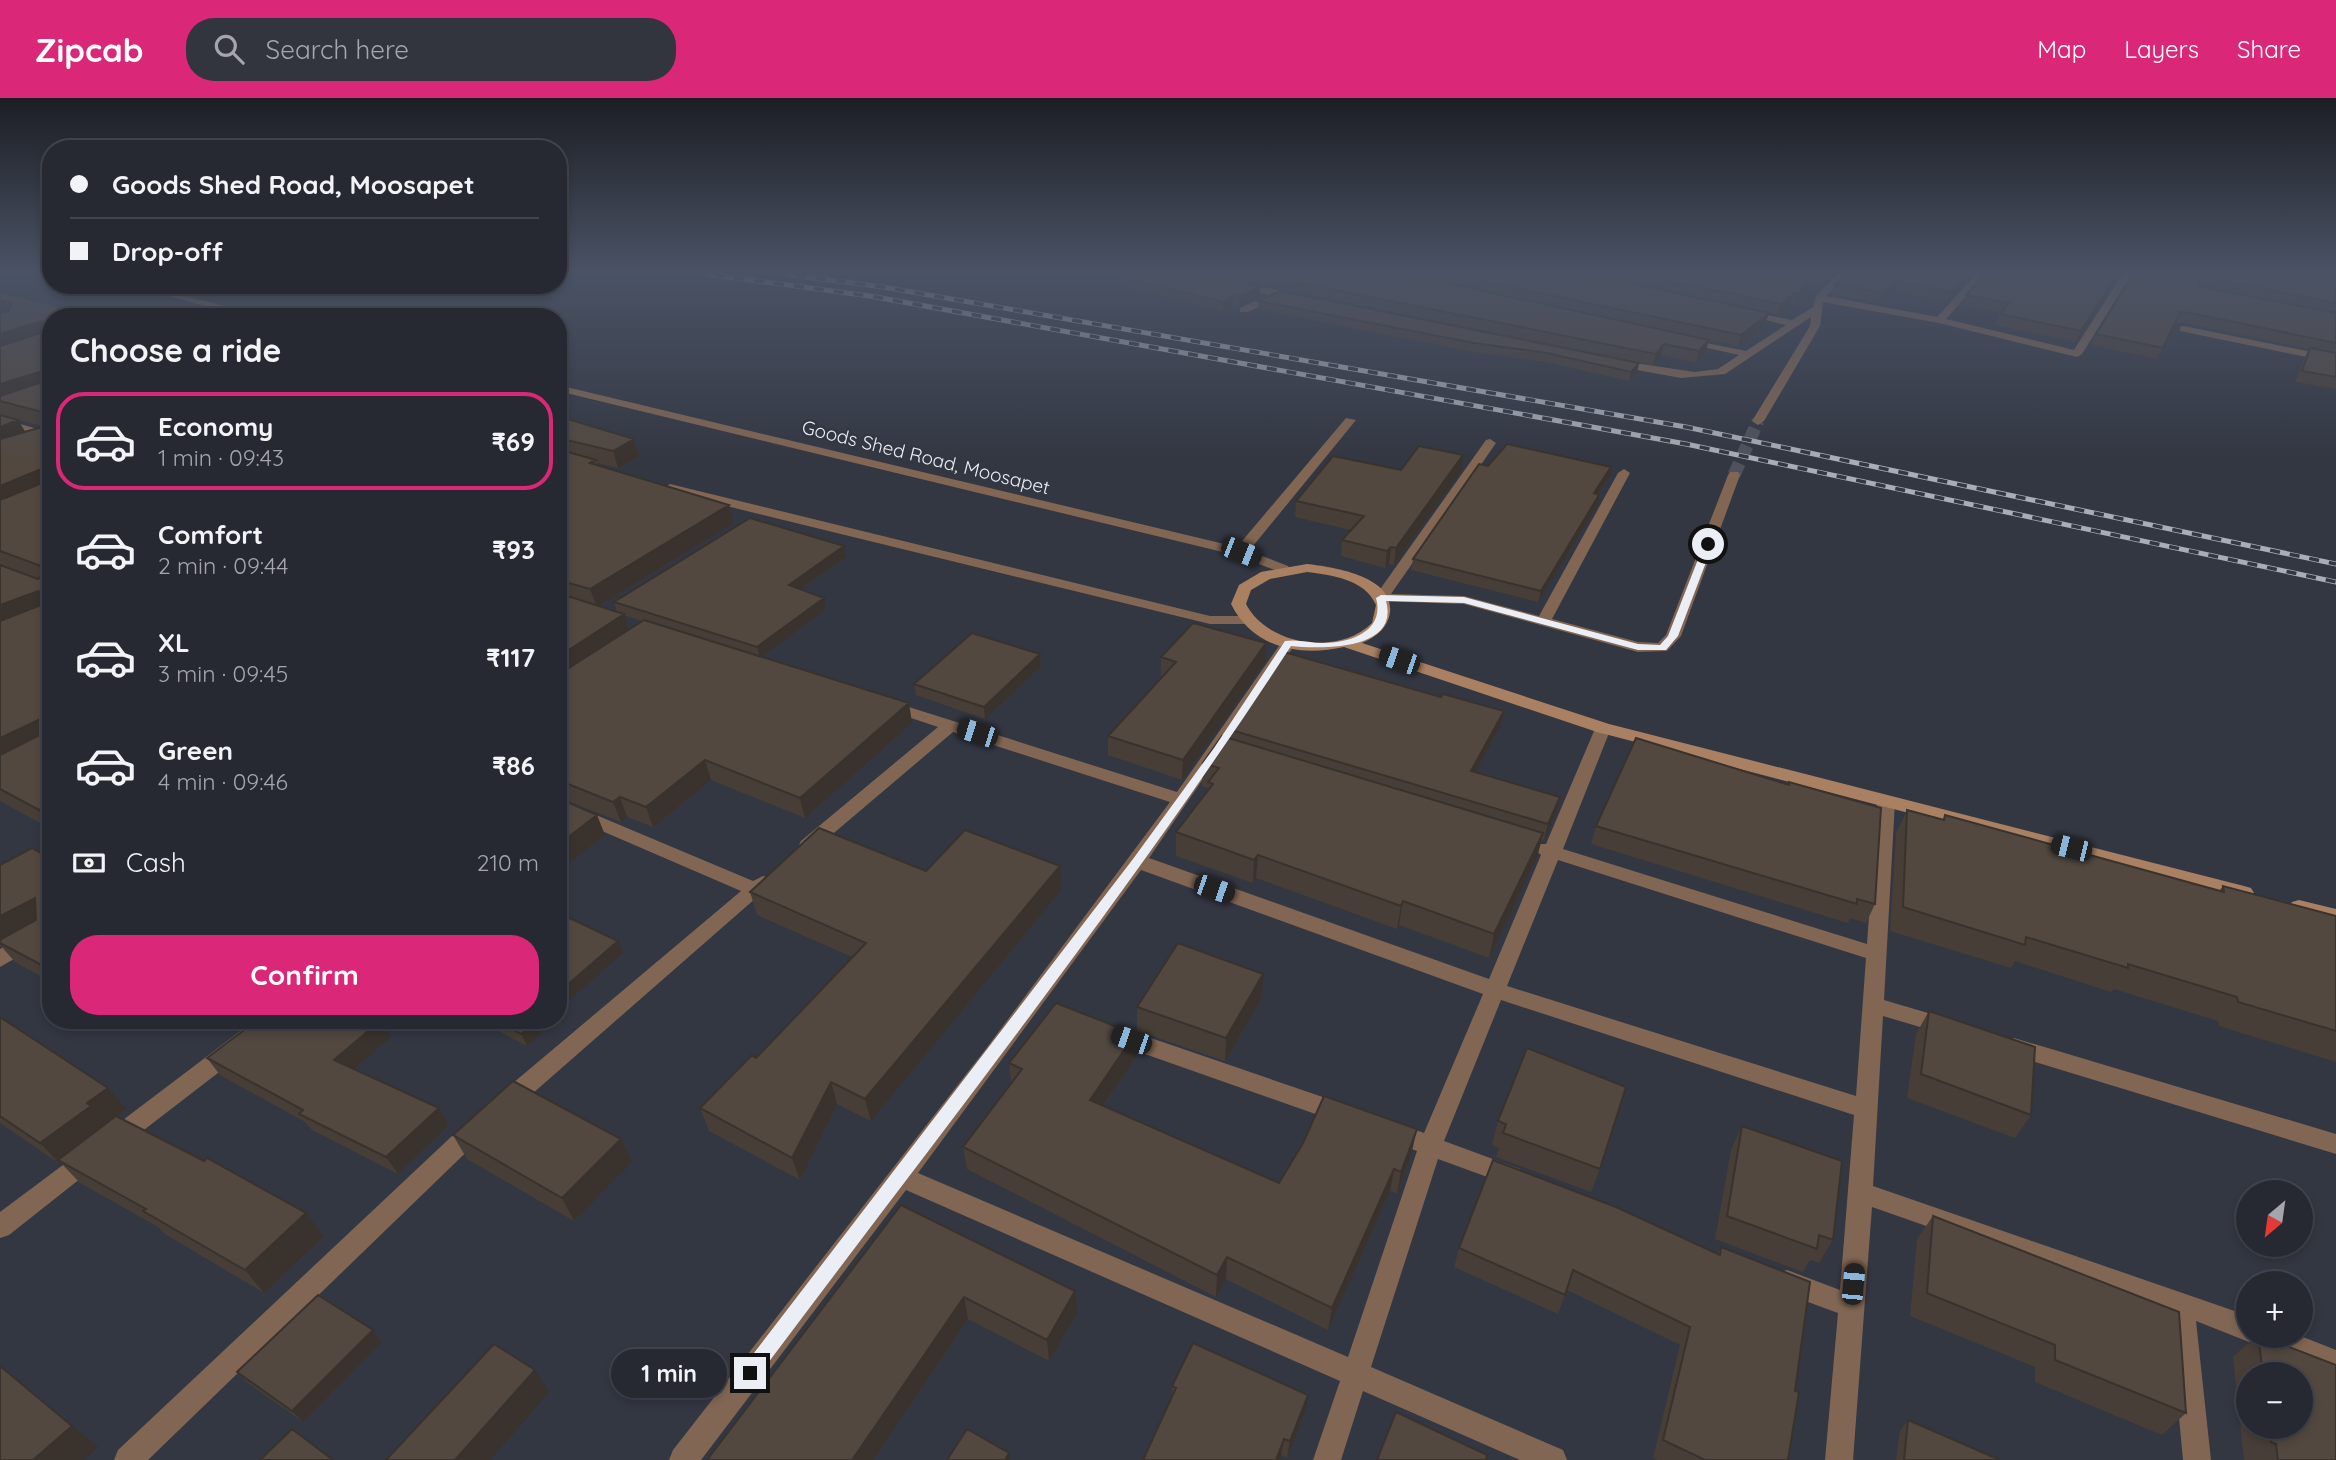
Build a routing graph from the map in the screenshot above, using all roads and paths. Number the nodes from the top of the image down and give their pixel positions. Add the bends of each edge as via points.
1 (1777, 334) edge
2 (1810, 334) edge
3 (1995, 334) edge
4 (2090, 334) edge
5 (2206, 334) edge
6 (1669, 336) edge
7 (1747, 354) junction
8 (1598, 359) edge
9 (2336, 360) edge
10 (567, 390) edge
11 (1350, 420) dead end
12 (1758, 421) tunnel mouth
13 (0, 422) edge
14 (42, 434) edge
15 (42, 439) edge
16 (1490, 443) dead end
17 (24, 445) edge
18 (1624, 473) dead end
19 (1734, 475) tunnel mouth
20 (662, 486) edge
21 (1241, 552) junction
22 (1283, 569) junction
23 (1381, 598) junction
24 (1244, 620) junction
25 (1544, 621) junction
26 (1288, 643) junction
27 (1348, 643) junction
28 (872, 700) edge
29 (951, 725) junction
30 (1603, 728) junction
31 (1180, 799) junction
32 (1886, 801) junction
33 (567, 809) edge
34 (1527, 844) edge
35 (1553, 852) junction
36 (796, 855) edge
37 (1137, 862) junction
38 (776, 872) edge
39 (755, 889) junction
40 (2257, 896) edge
41 (2283, 903) edge
42 (2336, 916) edge
43 (42, 933) edge
44 (1876, 954) junction
45 (0, 959) edge
46 (1496, 990) junction
47 (1031, 1005) junction
48 (1873, 1005) junction
49 (1056, 1014) edge
50 (1095, 1028) edge
51 (259, 1029) edge
52 (1966, 1032) edge
53 (1992, 1041) edge
54 (1866, 1109) junction
55 (2336, 1144) edge
56 (1431, 1145) junction
57 (900, 1175) junction
58 (1533, 1184) edge
59 (1861, 1192) junction
60 (0, 1227) edge
61 (1762, 1272) edge
62 (2181, 1303) junction
63 (1852, 1307) junction
64 (2236, 1324) edge
65 (2297, 1348) edge
66 (2336, 1363) edge
67 (1354, 1374) junction
68 (128, 1460) edge
69 (683, 1460) edge
70 (1327, 1460) edge
71 (1553, 1460) edge
72 (1839, 1460) edge
73 (2197, 1460) edge

1 - 7 street
2 - 12 street
3 - 4 street via 2077,354
5 - 9 street
6 - 7 street
7 - 8 street via 1721,372 1708,375 1676,375
10 - 21 street, Goods Shed Road, Moosapet
11 - 21 street
13 - 14 street
15 - 17 street
16 - 23 street
18 - 25 street
19 - 25 street via 1673,636 1662,648 1638,647
20 - 24 street via 759,516 1210,620
21 - 22 street, Goods Shed Road, Moosapet
22 - 23 street via 1351,576
22 - 24 street via 1248,584 1237,607
23 - 25 street via 1464,600
23 - 27 street via 1380,624
24 - 26 street via 1257,631
26 - 27 street
26 - 31 street via 1224,752
27 - 30 street
28 - 29 street
29 - 31 street
29 - 36 street
30 - 32 street
30 - 35 street
31 - 37 street
32 - 40 street
32 - 44 street
33 - 39 street
34 - 35 street
35 - 44 street
35 - 46 street
37 - 46 street
37 - 47 street
38 - 39 street
39 - 68 street via 465,1138
41 - 42 street
43 - 45 street
44 - 48 street
46 - 54 street
46 - 56 street
47 - 49 street
47 - 57 street
48 - 52 street
48 - 54 street
50 - 56 street
51 - 60 street
53 - 55 street
54 - 59 street
56 - 58 street
56 - 67 street
57 - 67 street
57 - 69 street
59 - 62 street
59 - 63 street
61 - 63 street
62 - 64 street
62 - 73 street
63 - 72 street
65 - 66 street
67 - 70 street
67 - 71 street

